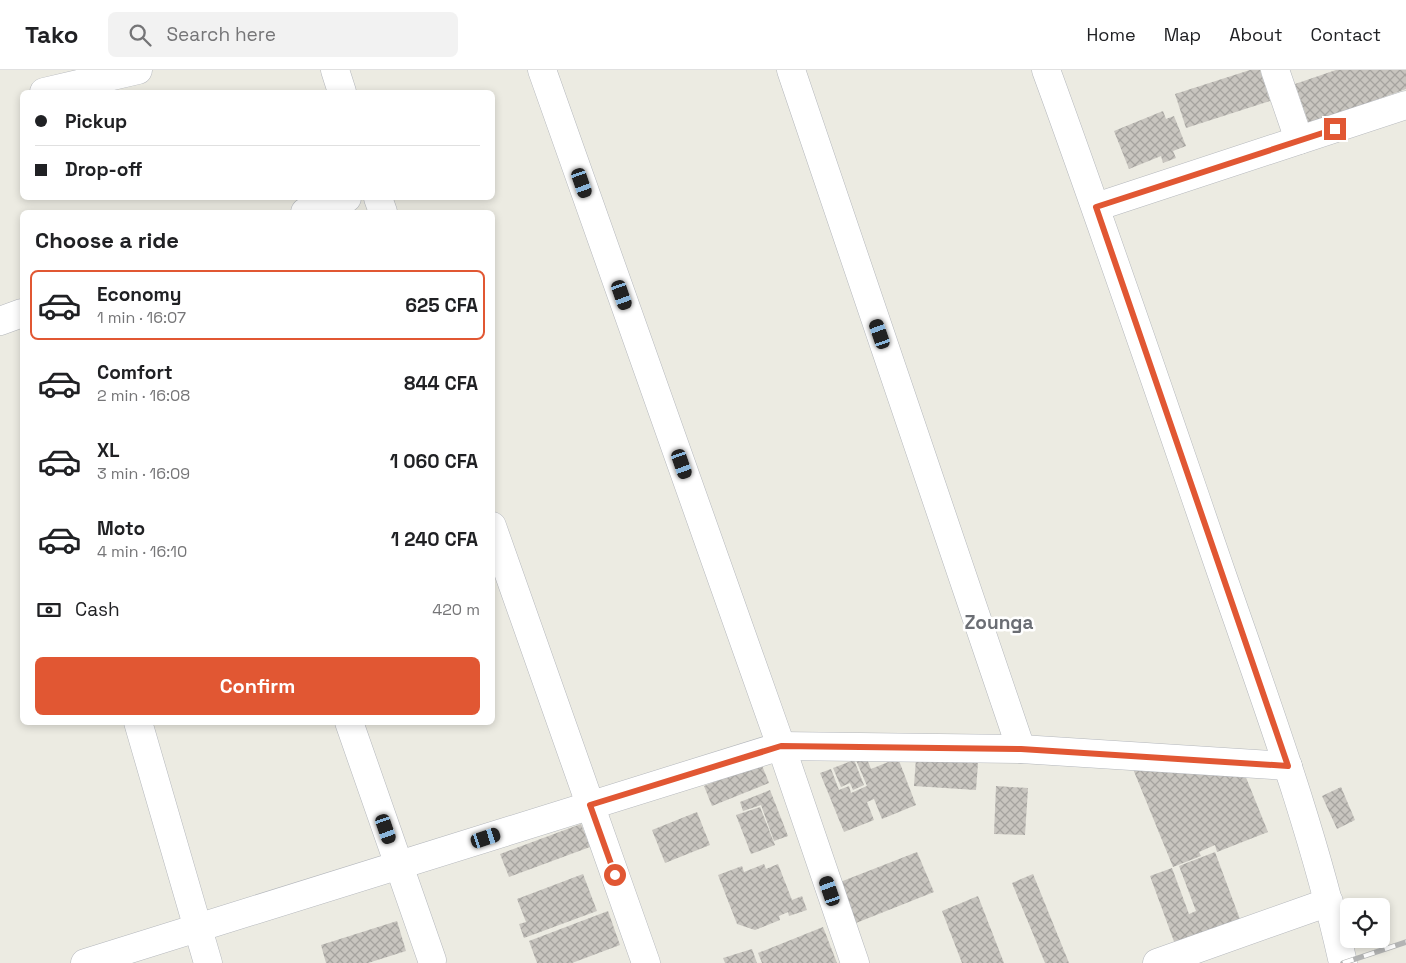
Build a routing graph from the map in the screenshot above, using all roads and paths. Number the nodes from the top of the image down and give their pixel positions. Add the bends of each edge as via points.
1 (138, 70) edge
2 (335, 70) edge
3 (542, 70) edge
4 (790, 70) edge
5 (1046, 70) edge
6 (1276, 70) edge
7 (53, 90) edge
8 (341, 90) edge
9 (1406, 106) edge
10 (1299, 140) junction
11 (341, 200) edge
12 (1096, 207) junction
13 (311, 210) edge
14 (495, 535) edge
15 (139, 725) edge
16 (350, 725) edge
17 (781, 746) junction
18 (1021, 749) junction
19 (1288, 766) junction
20 (590, 805) junction
21 (399, 865) junction
22 (1329, 902) junction
23 (198, 927) junction
24 (432, 960) dead end
25 (85, 963) edge
26 (208, 963) edge
27 (646, 963) edge
28 (855, 963) edge
29 (1157, 963) edge
30 (1343, 963) edge

1 - 7 street
2 - 8 street
3 - 17 street
4 - 18 street
5 - 12 street
6 - 10 street
9 - 10 street
10 - 12 street
11 - 13 street
12 - 19 street
14 - 20 street
15 - 23 street
16 - 21 street
17 - 18 street
17 - 20 street
17 - 28 street
18 - 19 street
19 - 22 street
20 - 21 street
20 - 27 street
21 - 23 street
21 - 24 street
22 - 29 street
22 - 30 street
23 - 25 street
23 - 26 street

